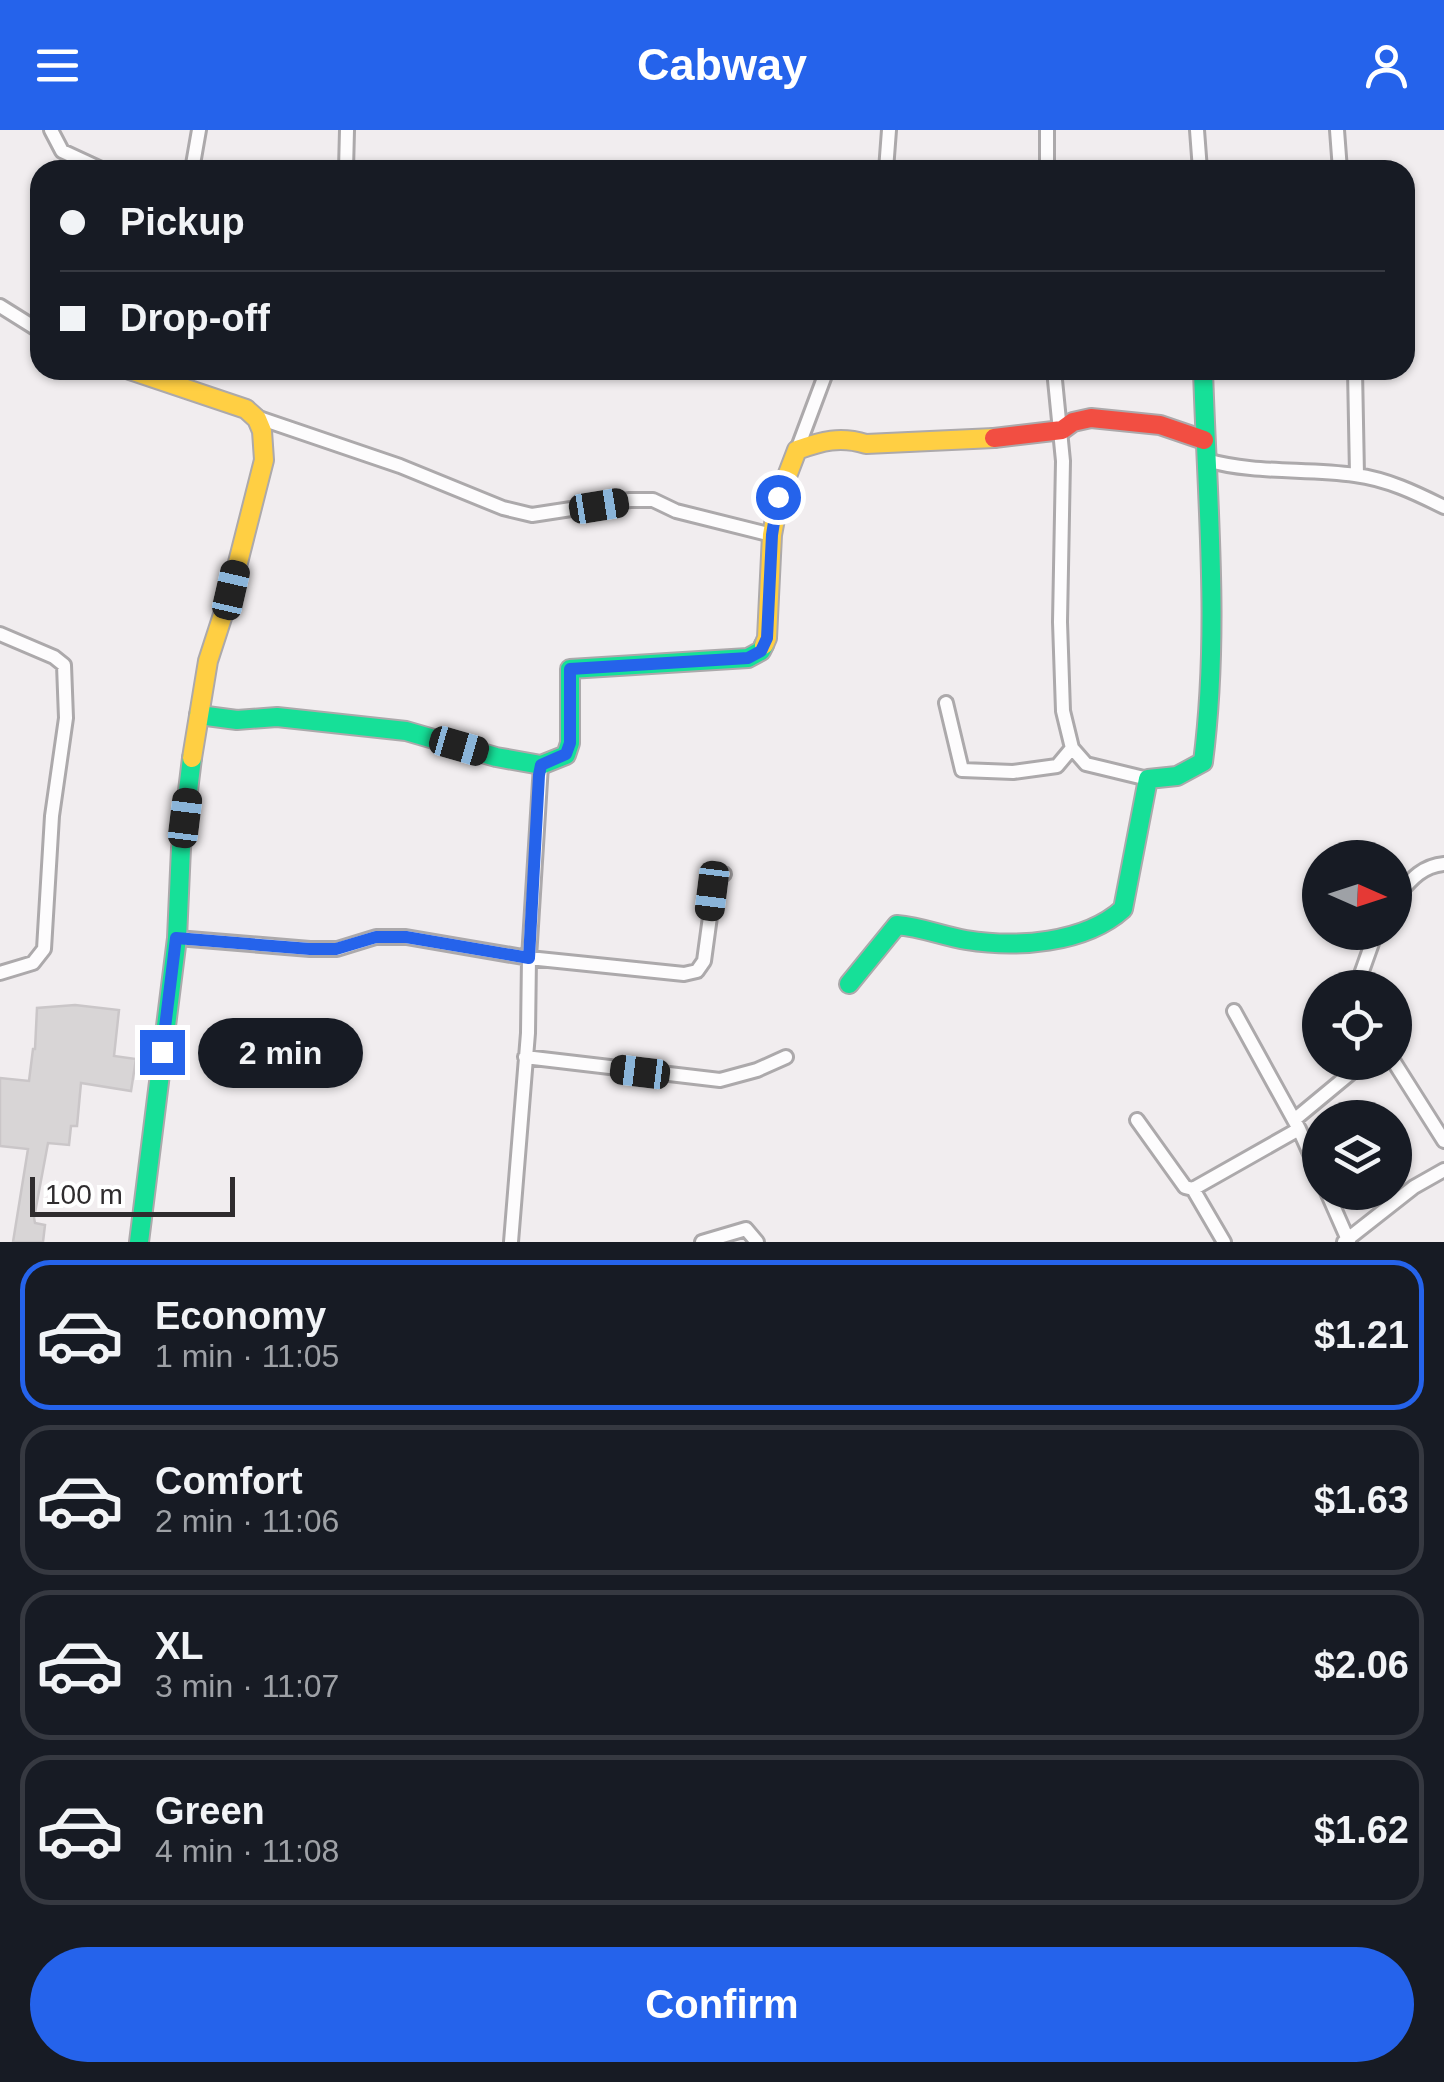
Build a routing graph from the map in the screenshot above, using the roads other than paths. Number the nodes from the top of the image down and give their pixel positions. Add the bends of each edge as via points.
1 (52, 130) edge
2 (199, 130) edge
3 (347, 130) edge
4 (888, 130) edge
5 (1047, 130) edge
6 (1197, 130) edge
7 (1337, 130) edge
8 (81, 160) edge
9 (194, 160) edge
10 (346, 160) edge
11 (886, 160) edge
12 (1047, 160) edge
13 (1199, 160) edge
14 (1339, 160) edge
15 (0, 306) edge
16 (30, 325) edge
17 (160, 380) edge
18 (823, 380) edge
19 (1055, 380) edge
20 (1204, 380) edge
21 (1356, 380) edge
22 (259, 418) junction
23 (1062, 430) junction
24 (1204, 440) junction
25 (796, 450) junction
26 (1206, 460) junction
27 (1357, 475) junction
28 (1444, 507) edge
29 (772, 535) junction
30 (0, 634) edge
31 (946, 703) dead end
32 (199, 715) junction
33 (1072, 748) junction
34 (1086, 764) junction
35 (541, 765) junction
36 (1056, 766) junction
37 (1148, 779) junction
38 (1444, 864) edge
39 (724, 874) dead end
40 (1412, 880) edge
41 (176, 938) junction
42 (529, 958) junction
43 (0, 972) edge
44 (849, 984) dead end
45 (1234, 1011) dead end
46 (786, 1056) dead end
47 (525, 1057) junction
48 (1345, 1080) edge
49 (1405, 1080) edge
50 (1137, 1120) dead end
51 (1296, 1125) junction
52 (1302, 1138) edge
53 (1444, 1141) edge
54 (1444, 1170) edge
55 (1193, 1190) junction
56 (1334, 1210) edge
57 (1347, 1241) edge
58 (139, 1242) edge
59 (511, 1242) edge
60 (702, 1242) edge
61 (756, 1242) edge
62 (1224, 1242) edge

1 - 8 street via 62,151
2 - 9 street
3 - 10 street
4 - 11 street
5 - 12 street
6 - 13 street
7 - 14 street
15 - 16 street
17 - 22 street
18 - 25 street
19 - 23 street
20 - 24 street
21 - 27 street
22 - 29 street via 532,515 653,500
22 - 32 street via 264,460
23 - 24 street via 1091,418 1138,421
23 - 25 street via 984,440 866,444 846,438
23 - 33 street via 1063,711
24 - 26 street
25 - 29 street
26 - 27 street
26 - 37 street via 1214,659 1203,762 1188,773
27 - 28 street
29 - 35 street via 761,651 748,658 570,669 570,743 566,754
30 - 43 street via 54,656 64,666 68,694 44,949 33,964
31 - 36 street via 962,770
32 - 35 street via 406,731
32 - 41 street
33 - 34 street
33 - 36 street
34 - 36 street
34 - 37 street
35 - 42 street
37 - 44 street via 1123,909 1108,923 1071,938 973,941 897,925
38 - 40 street via 1429,865
39 - 42 street via 714,880 704,961 697,971
41 - 42 street via 336,949 376,937 406,937
41 - 58 street
42 - 47 street
45 - 51 street
46 - 47 street via 720,1080
47 - 59 street
48 - 51 street
49 - 53 street
50 - 55 street
51 - 52 street
51 - 55 street
54 - 57 street
55 - 62 street
56 - 57 street
60 - 61 street via 746,1228

